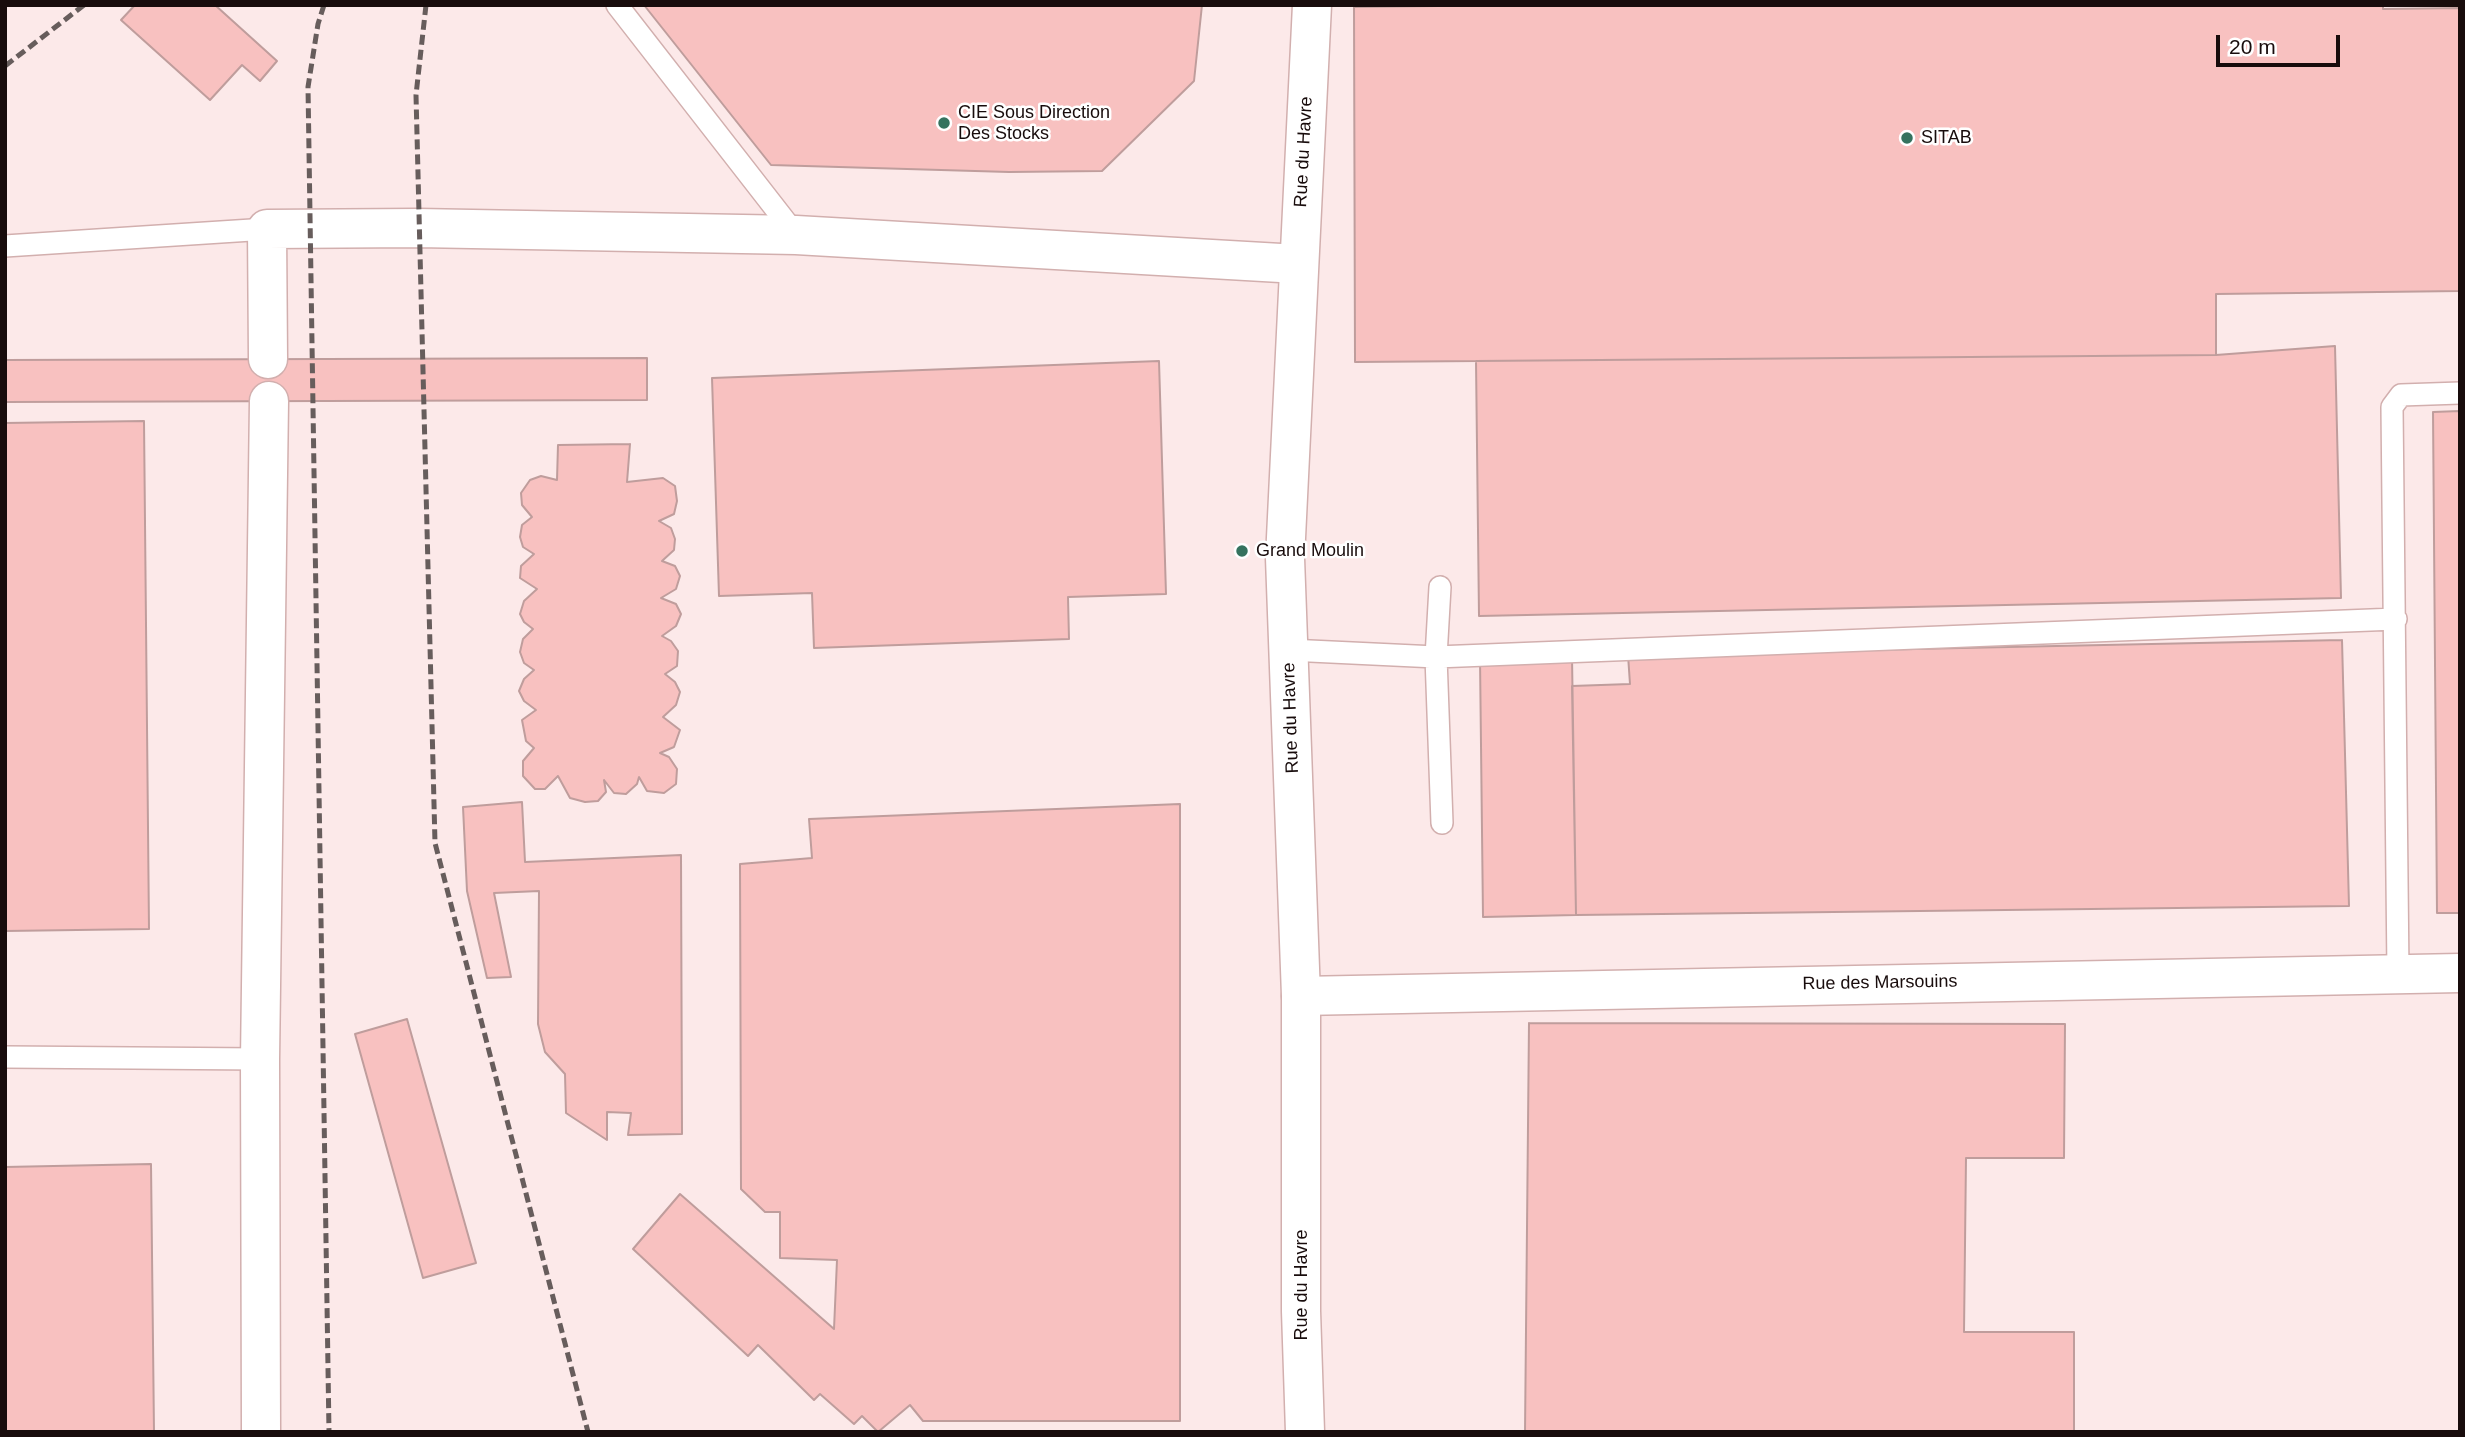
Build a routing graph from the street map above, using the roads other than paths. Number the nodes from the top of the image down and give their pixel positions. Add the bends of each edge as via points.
1 (617, 5) edge
2 (1312, 5) edge
3 (267, 229) junction
4 (796, 236) junction
5 (5, 246) edge
6 (1298, 264) junction
7 (268, 359) dead end
8 (2460, 393) edge
9 (269, 401) dead end
10 (1440, 587) dead end
11 (2396, 619) junction
12 (1289, 650) junction
13 (1436, 657) junction
14 (1442, 822) dead end
15 (2398, 973) junction
16 (2460, 973) edge
17 (1301, 996) junction
18 (5, 1058) edge
19 (260, 1059) junction
20 (261, 1432) edge
21 (1304, 1432) edge

1 - 4 lane
2 - 6 street, Rue du Havre
3 - 4 street
3 - 5 lane
3 - 7 street
4 - 6 street
6 - 12 street, Rue du Havre via 1285,558
8 - 11 lane via 2400,395 2392,407
9 - 19 street
10 - 13 lane
11 - 13 lane
11 - 15 lane
12 - 13 lane
12 - 17 street, Rue du Havre
13 - 14 lane
15 - 16 street, Rue des Marsouins
15 - 17 street, Rue des Marsouins
17 - 21 street, Rue du Havre
18 - 19 lane
19 - 20 street

